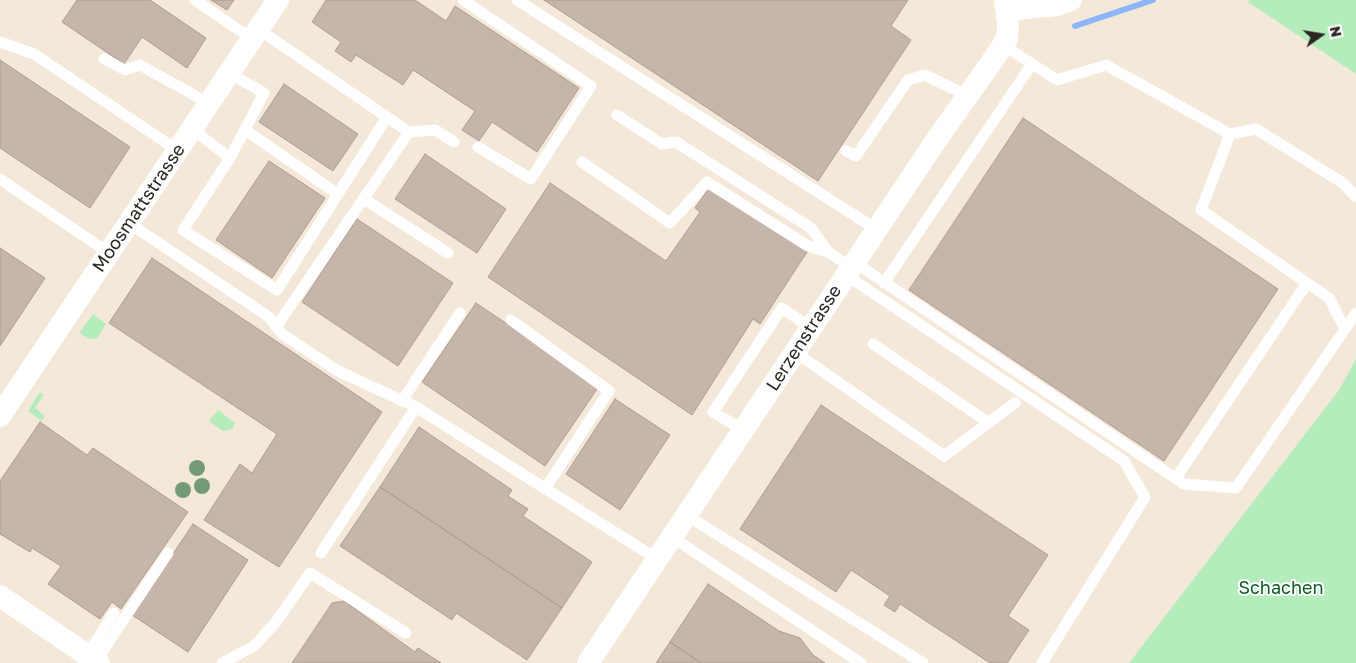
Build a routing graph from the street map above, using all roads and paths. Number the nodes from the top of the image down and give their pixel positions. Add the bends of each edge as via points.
1 (195, 0) edge
2 (278, 0) edge
3 (463, 0) edge
4 (517, 0) edge
5 (1071, 0) edge
6 (1006, 5) edge
7 (255, 34) junction
8 (0, 42) edge
9 (1003, 45) junction
10 (104, 59) dead end
11 (1032, 64) junction
12 (229, 73) junction
13 (968, 96) junction
14 (208, 104) junction
15 (617, 115) dead end
16 (387, 117) junction
17 (192, 129) junction
18 (245, 130) junction
19 (409, 132) junction
20 (1230, 134) junction
21 (454, 142) dead end
22 (478, 147) dead end
23 (178, 150) junction
24 (846, 152) dead end
25 (230, 158) junction
26 (582, 162) dead end
27 (0, 179) edge
28 (338, 194) junction
29 (1356, 197) edge
30 (364, 198) junction
31 (129, 223) junction
32 (876, 229) junction
33 (828, 252) junction
34 (109, 253) junction
35 (448, 253) dead end
36 (850, 268) junction
37 (884, 283) junction
38 (1307, 283) junction
39 (460, 313) dead end
40 (1356, 313) edge
41 (511, 320) dead end
42 (276, 327) junction
43 (811, 328) junction
44 (1345, 329) junction
45 (873, 344) dead end
46 (794, 352) junction
47 (402, 401) junction
48 (1015, 403) dead end
49 (416, 407) junction
50 (0, 416) edge
51 (989, 423) junction
52 (743, 430) junction
53 (1176, 478) junction
54 (545, 488) junction
55 (686, 515) junction
56 (672, 537) junction
57 (168, 553) dead end
58 (321, 553) dead end
59 (657, 559) junction
60 (0, 596) edge
61 (114, 613) dead end
62 (406, 633) dead end
63 (94, 659) edge
64 (222, 663) edge
65 (588, 663) edge
66 (860, 663) edge
67 (923, 663) edge
68 (1042, 663) edge

1 - 7 lane
2 - 7 street, Moosmattstrasse
3 - 22 lane via 591,86 531,179
4 - 32 lane
5 - 6 street via 1056,6
6 - 9 street, Lerzenstrasse via 1007,38
7 - 12 street, Moosmattstrasse
7 - 16 lane
8 - 23 lane via 34,54
9 - 11 lane
9 - 13 street, Lerzenstrasse
10 - 14 lane via 125,70 140,65
11 - 20 lane via 1057,80 1106,66
11 - 37 lane
12 - 14 street, Moosmattstrasse
12 - 18 lane via 264,93
13 - 24 lane via 925,75 908,80 856,156
13 - 32 street, Lerzenstrasse
14 - 17 street, Moosmattstrasse
15 - 33 lane via 662,144 676,142 811,228
16 - 19 lane
16 - 28 lane
17 - 23 street, Moosmattstrasse
17 - 25 lane
18 - 25 lane
18 - 28 lane
19 - 21 lane via 435,130
19 - 30 lane
20 - 29 lane via 1256,129 1343,182
20 - 38 lane via 1201,210
23 - 31 street, Moosmattstrasse
25 - 28 lane via 182,230 277,290
26 - 33 lane via 670,223 707,182 808,246
27 - 34 lane
30 - 35 lane
30 - 42 lane
31 - 34 street, Moosmattstrasse
31 - 42 lane via 269,317
32 - 36 street, Lerzenstrasse
33 - 36 lane
34 - 50 street, Moosmattstrasse
36 - 37 lane
36 - 43 street, Lerzenstrasse
36 - 68 lane via 1124,461 1145,497
37 - 53 lane
38 - 44 lane via 1329,298
38 - 53 lane
39 - 47 lane
40 - 44 lane
41 - 54 lane via 609,391
42 - 47 lane via 338,371
43 - 46 street, Lerzenstrasse
43 - 52 lane via 782,308 713,412
44 - 53 lane via 1236,488 1184,484
45 - 51 lane
46 - 51 lane via 944,456
46 - 52 street, Lerzenstrasse
47 - 49 lane
48 - 51 lane
49 - 54 lane
49 - 58 lane
52 - 55 street, Lerzenstrasse
54 - 59 lane
55 - 56 street, Lerzenstrasse
55 - 67 lane
56 - 59 street, Lerzenstrasse
56 - 66 lane
57 - 63 lane
59 - 65 street, Lerzenstrasse
60 - 63 street
61 - 63 lane
62 - 64 lane via 310,573 276,622 254,646

